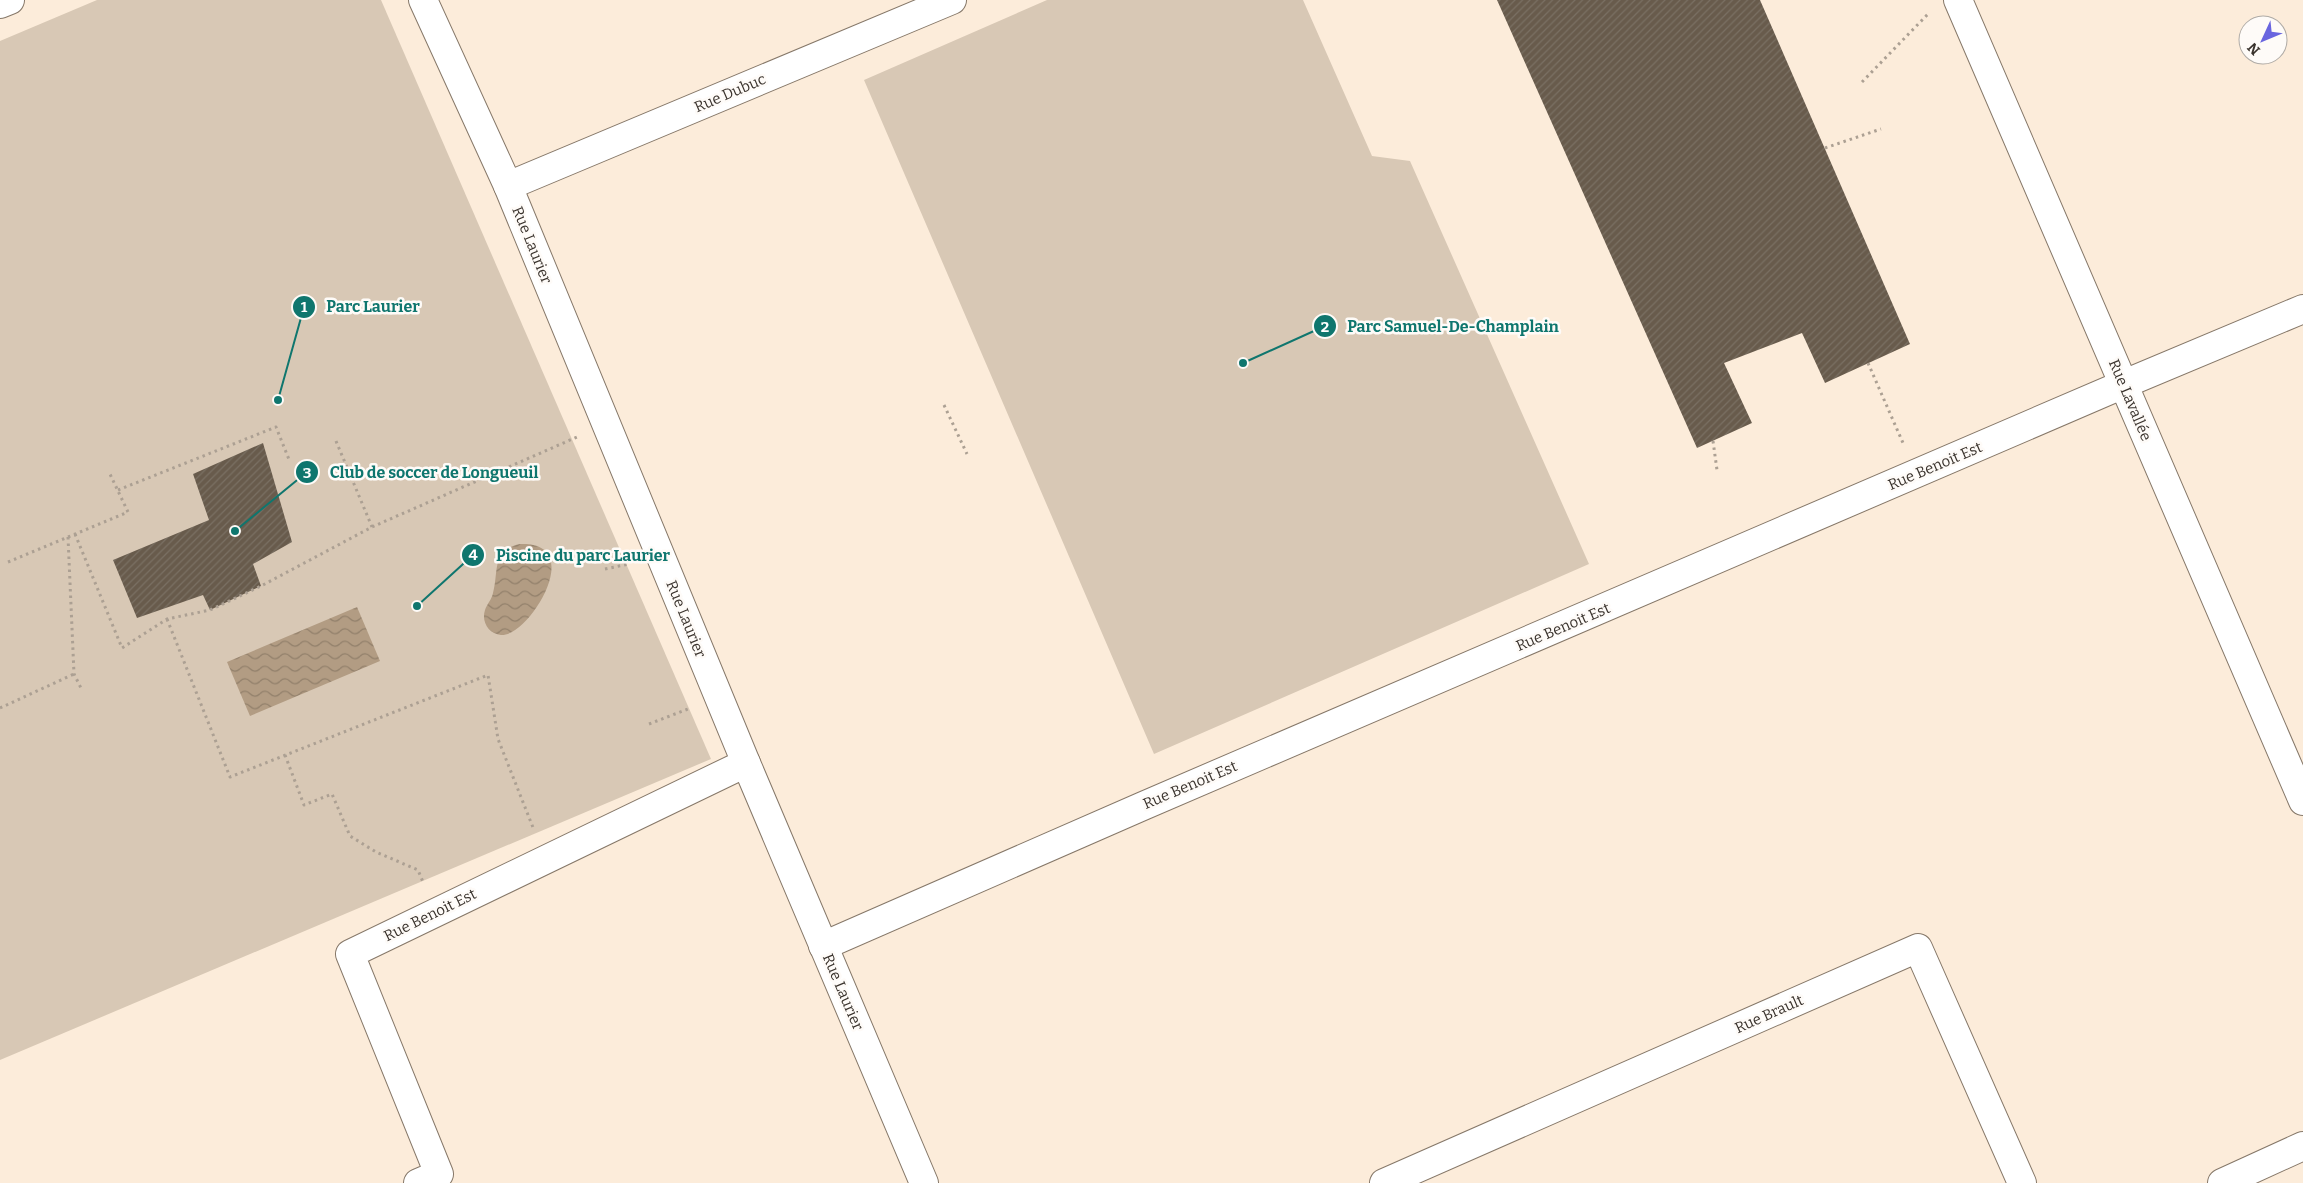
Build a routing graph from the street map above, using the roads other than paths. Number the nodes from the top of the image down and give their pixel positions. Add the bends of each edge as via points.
1 (10, 0) edge
2 (424, 0) edge
3 (952, 0) edge
4 (1958, 0) edge
5 (0, 4) edge
6 (508, 186) junction
7 (2303, 310) edge
8 (2124, 384) junction
9 (746, 763) junction
10 (2302, 798) edge
11 (823, 946) junction
12 (2303, 1146) edge
13 (418, 1183) edge
14 (924, 1183) edge
15 (1384, 1183) edge
16 (2022, 1183) edge
17 (2222, 1183) edge

1 - 5 street
2 - 6 street, Rue Laurier
3 - 6 street, Rue Dubuc
4 - 8 street, Rue Lavallée
6 - 9 street, Rue Laurier
7 - 8 street, Rue Benoit Est
8 - 10 street, Rue Lavallée
8 - 11 street, Rue Benoit Est
9 - 11 street, Rue Laurier
9 - 13 street, Rue Benoit Est via 350,954 439,1174
11 - 14 street, Rue Laurier
12 - 17 street
15 - 16 street, Rue Brault via 1918,948

